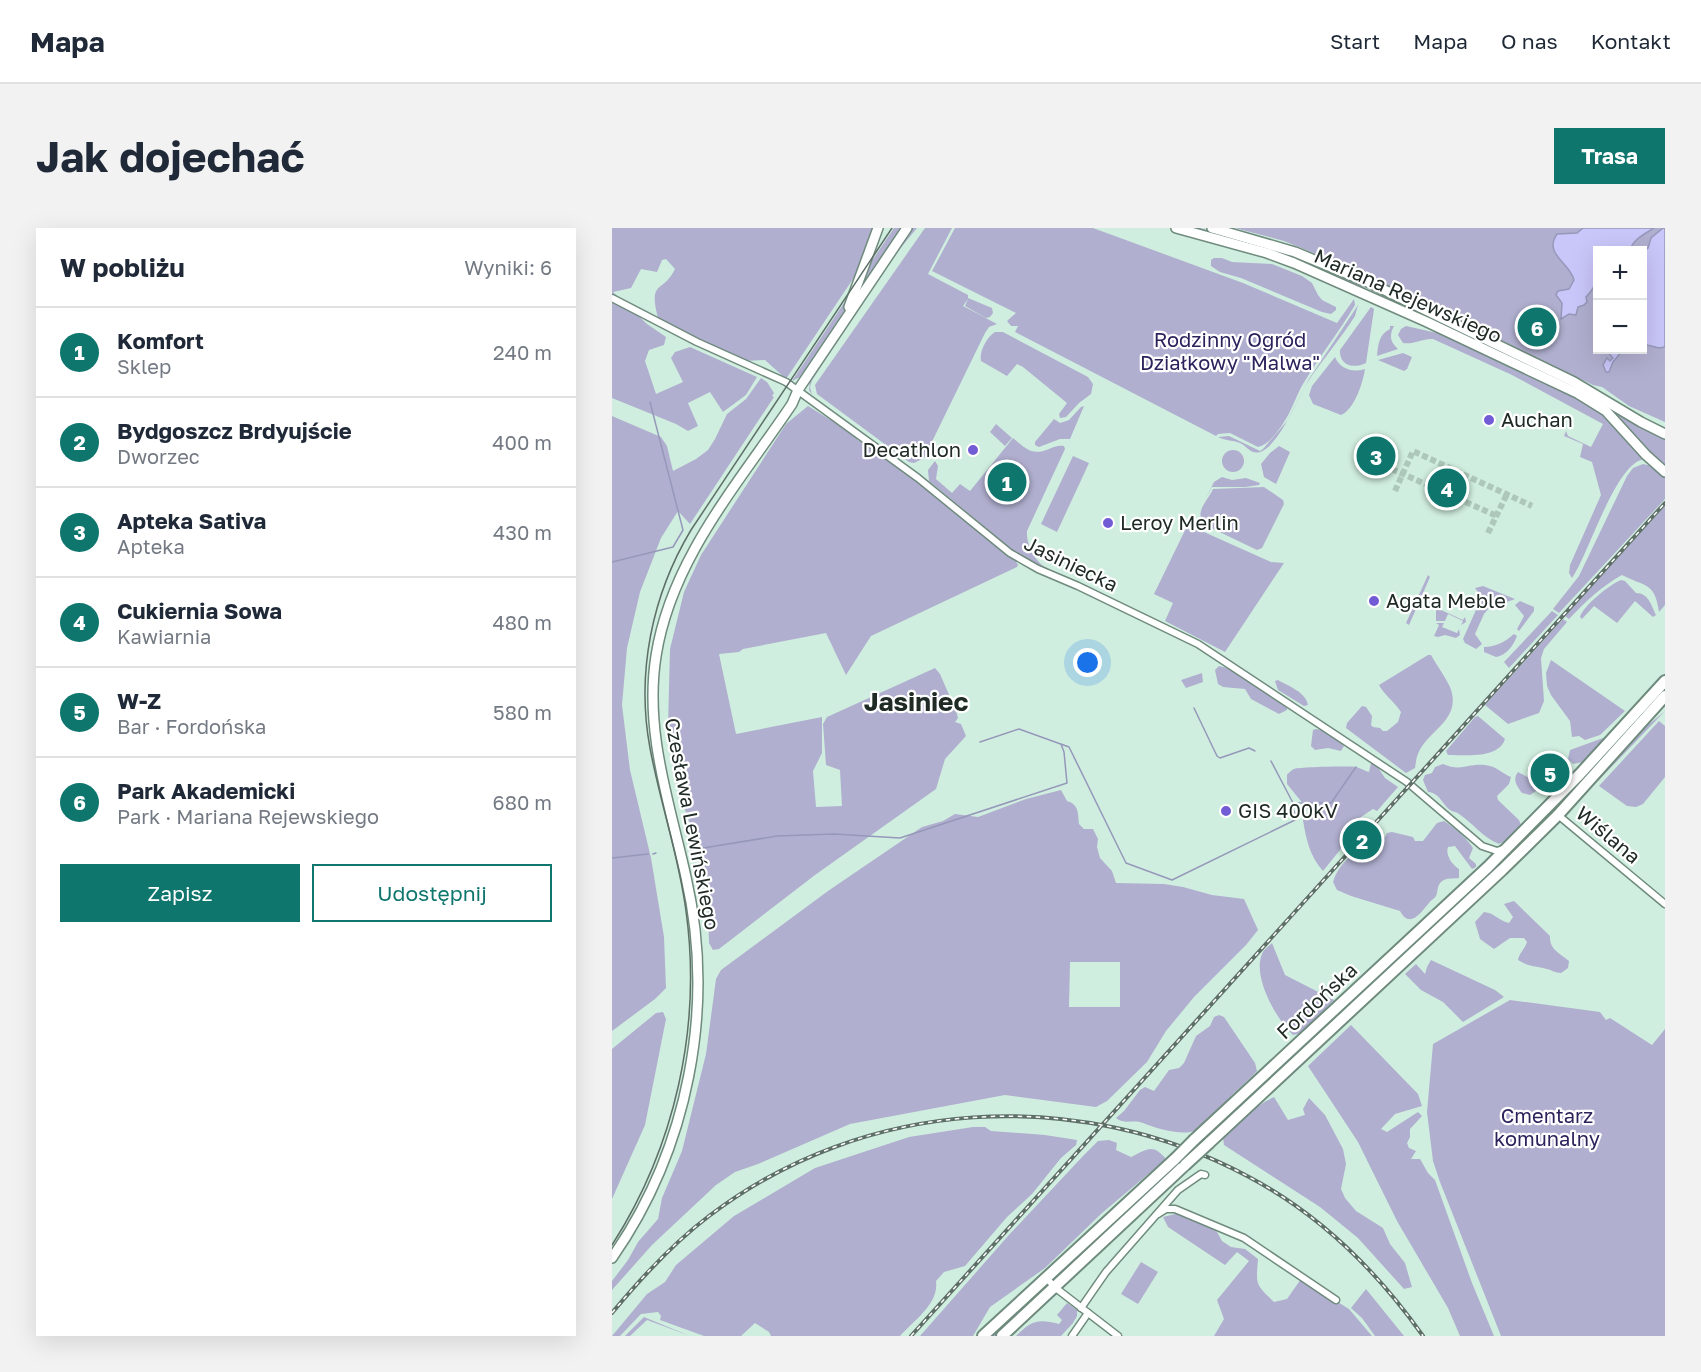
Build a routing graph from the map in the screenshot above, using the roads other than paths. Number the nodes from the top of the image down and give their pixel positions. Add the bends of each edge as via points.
1 (878, 228) edge
2 (908, 228) edge
3 (1176, 228) edge
4 (1212, 228) edge
5 (612, 298) edge
6 (824, 352) junction
7 (798, 390) junction
8 (1665, 434) edge
9 (1665, 472) edge
10 (1665, 681) edge
11 (1665, 696) edge
12 (1665, 709) edge
13 (1638, 727) junction
14 (1558, 814) junction
15 (1512, 843) junction
16 (1482, 846) junction
17 (1488, 867) junction
18 (1665, 904) edge
19 (1205, 1175) dead end
20 (1158, 1214) junction
21 (612, 1258) edge
22 (1046, 1278) junction
23 (1055, 1287) junction
24 (1336, 1300) dead end
25 (1081, 1308) junction
26 (1088, 1313) junction
27 (983, 1336) edge
28 (1002, 1336) edge
29 (1072, 1336) edge
30 (1118, 1336) edge

1 - 6 street via 853,298
2 - 6 street
3 - 9 street, Mariana Rejewskiego via 1294,263 1568,388 1606,411
4 - 8 street, Mariana Rejewskiego via 1295,252 1370,283 1574,382
5 - 7 street, Jasiniecka
6 - 7 street, Czesława Lewińskiego
7 - 16 street, Jasiniecka via 918,478 1016,557 1198,644 1407,782
7 - 21 street, Czesława Lewińskiego via 685,566 667,610 656,658 654,734 692,909 698,971 696,1026 688,1081 668,1149 642,1209
10 - 15 main road, Fordońska
11 - 13 main road, Fordońska
12 - 13 main road
13 - 14 main road, Fordońska
14 - 18 street, Wiślana
14 - 23 main road, Fordońska, bridge
15 - 16 street via 1497,851
15 - 17 main road, Fordońska
16 - 17 street via 1489,858
17 - 22 main road, Fordońska, bridge
19 - 20 street via 1178,1190
20 - 24 street via 1175,1209 1244,1238
20 - 25 street via 1106,1272
22 - 23 street
22 - 27 main road, Fordońska
23 - 25 street
23 - 28 main road, Fordońska
25 - 26 street
26 - 29 street
26 - 30 street

